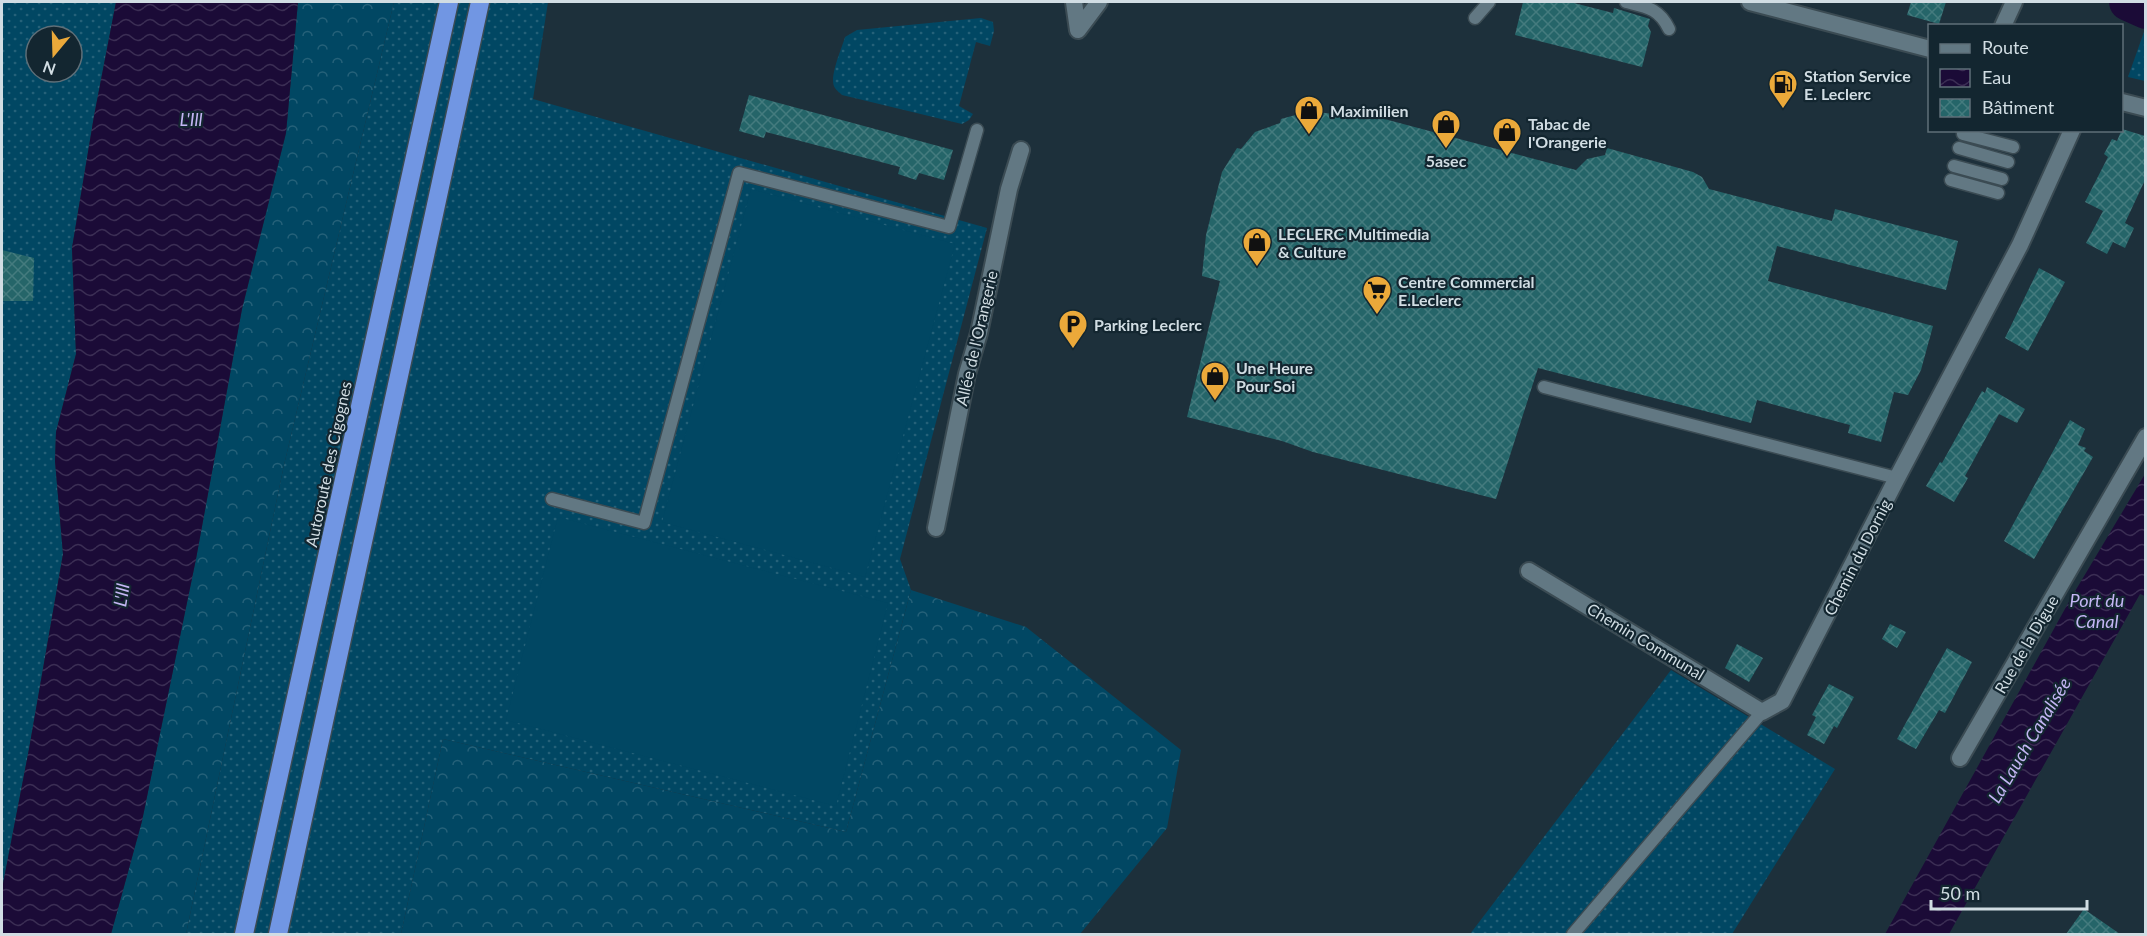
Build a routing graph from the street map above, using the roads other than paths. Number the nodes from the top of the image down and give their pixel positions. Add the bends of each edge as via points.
1 (449, 2) edge
2 (480, 2) edge
3 (1074, 2) edge
4 (1099, 2) edge
5 (1489, 2) edge
6 (1626, 2) edge
7 (1750, 2) edge
8 (2014, 2) edge
9 (1475, 18) dead end
10 (2004, 24) edge
11 (1669, 29) dead end
12 (1928, 49) edge
13 (2123, 102) edge
14 (2145, 108) edge
15 (977, 130) dead end
16 (2071, 132) edge
17 (1963, 134) dead end
18 (2013, 147) dead end
19 (1959, 148) dead end
20 (1021, 150) dead end
21 (2008, 162) dead end
22 (1954, 166) dead end
23 (2002, 179) dead end
24 (1951, 180) dead end
25 (1998, 193) dead end
26 (1544, 387) dead end
27 (2145, 437) edge
28 (1897, 478) junction
29 (552, 499) dead end
30 (936, 528) dead end
31 (1529, 571) dead end
32 (1762, 712) junction
33 (1960, 758) dead end
34 (244, 934) edge
35 (278, 934) edge
36 (1573, 934) edge

1 - 34 highway, Autoroute des Cigognes
2 - 35 highway
3 - 4 street via 1078,30
5 - 9 lane
6 - 11 lane via 1652,9 1664,18
7 - 12 street
8 - 10 street
13 - 14 street
15 - 29 lane via 949,227 739,173 644,523
16 - 28 street, Chemin du Dornig via 2020,245
17 - 18 lane
19 - 21 lane
20 - 30 street, Allée de l'Orangerie via 967,374
22 - 23 lane
24 - 25 lane
26 - 28 lane
27 - 33 street, Rue de la Digue
28 - 32 street, Chemin du Dornig via 1782,701
31 - 32 street, Chemin Communal
32 - 36 lane, Chemin du Dornig

